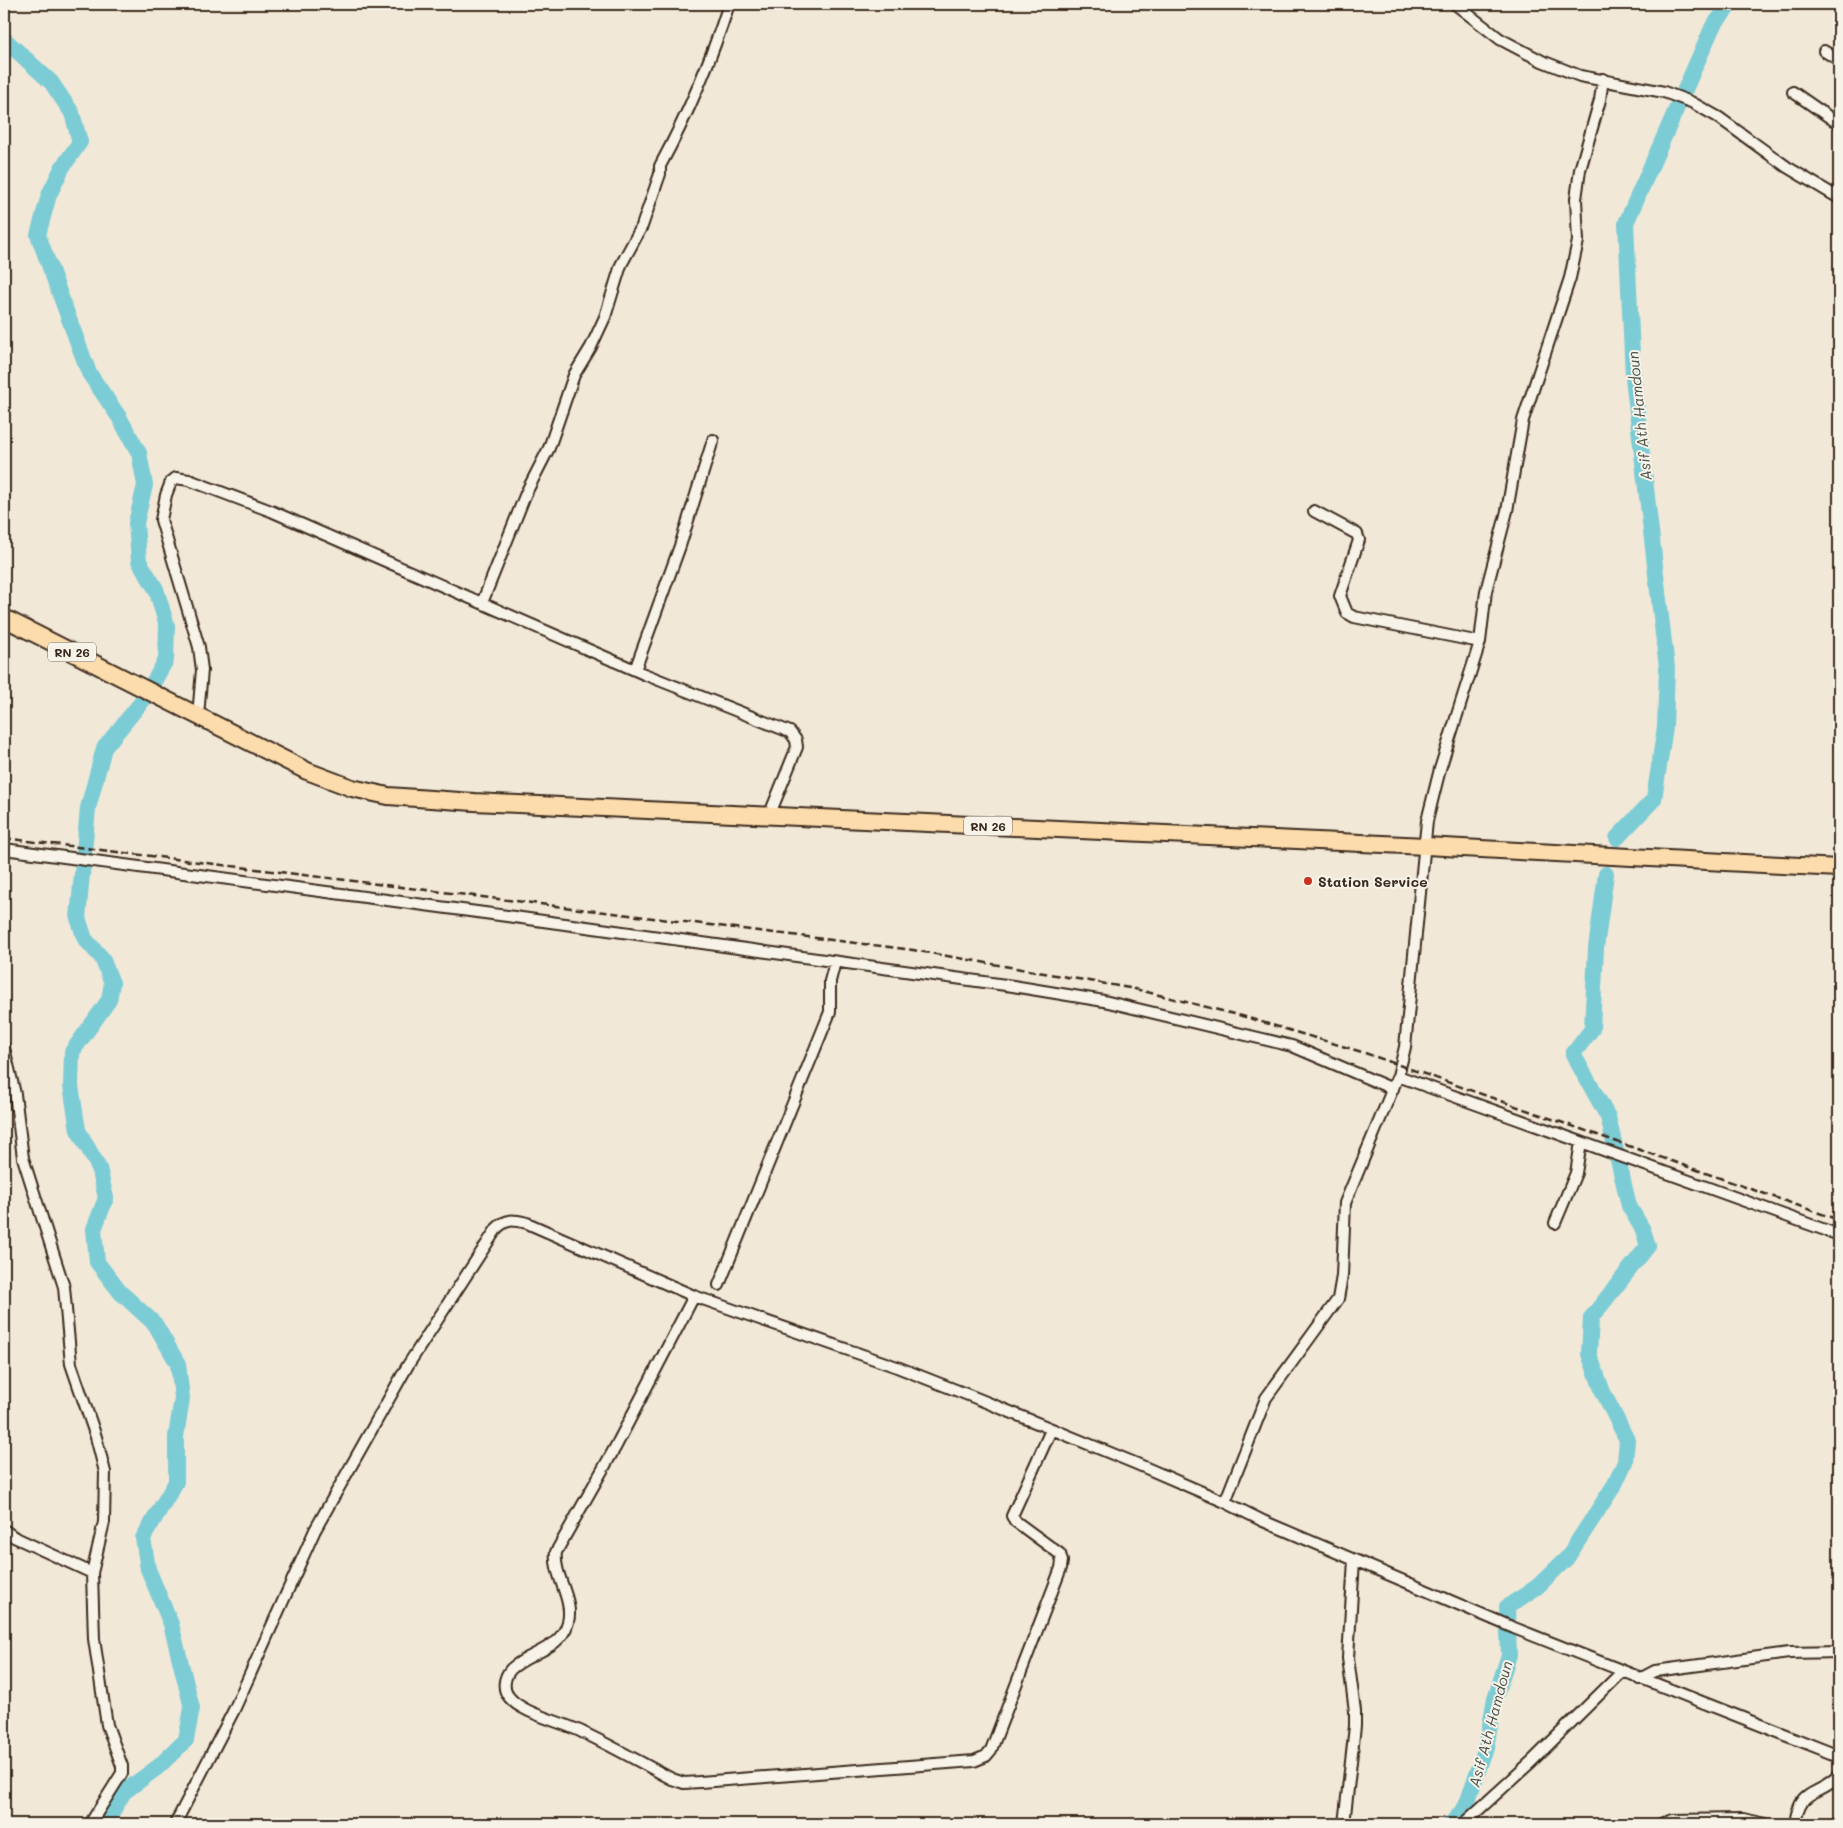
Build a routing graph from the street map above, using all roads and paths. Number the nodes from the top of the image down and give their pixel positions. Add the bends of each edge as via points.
1 (729, 4) edge
2 (1455, 4) edge
3 (1824, 51) dead end
4 (1839, 60) edge
5 (1603, 79) junction
6 (1793, 92) dead end
7 (1839, 124) edge
8 (1839, 198) edge
9 (713, 440) dead end
10 (1314, 511) dead end
11 (482, 603) junction
12 (4, 618) edge
13 (1480, 642) junction
14 (635, 670) junction
15 (198, 716) junction
16 (769, 816) junction
17 (1426, 846) junction
18 (4, 849) edge
19 (1839, 868) edge
20 (835, 962) junction
21 (4, 1048) edge
22 (1398, 1076) junction
23 (1394, 1089) junction
24 (1581, 1142) junction
25 (1555, 1223) dead end
26 (1839, 1235) edge
27 (720, 1285) dead end
28 (694, 1296) junction
29 (1051, 1430) junction
30 (1225, 1502) junction
31 (4, 1530) edge
32 (1354, 1560) junction
33 (92, 1573) junction
34 (1839, 1652) edge
35 (1622, 1672) junction
36 (1640, 1679) junction
37 (1839, 1756) edge
38 (1839, 1776) edge
39 (90, 1824) edge
40 (175, 1824) edge
41 (1344, 1824) edge
42 (1463, 1824) edge
43 (1661, 1824) edge
44 (1766, 1824) edge
45 (1795, 1824) edge

1 - 11 street via 682,124 660,166 642,226 621,265 605,317 574,375 549,448 526,493
2 - 5 street via 1500,39 1580,76
3 - 4 street
5 - 8 street via 1664,92 1692,102
5 - 13 street via 1580,170 1576,199 1578,240 1557,319 1523,420 1507,511 1486,590
6 - 7 street
9 - 14 street via 680,546
10 - 13 street via 1357,534 1359,540 1340,596 1347,613
11 - 14 street
11 - 15 street via 271,511 176,478 168,489 161,520 198,646 202,670
12 - 15 main road, RN 26
13 - 17 street via 1440,769 1427,821
14 - 16 street via 790,732 797,747
15 - 16 main road, RN 26 via 307,771 352,788 388,796
16 - 17 main road, RN 26
17 - 19 main road, RN 26
17 - 22 street via 1405,1047
18 - 20 street
20 - 23 street via 1104,1001 1292,1046
20 - 27 street via 830,981 830,1012
21 - 33 street via 15,1094 23,1158 64,1287 71,1364 105,1472 104,1522
22 - 23 street
22 - 24 street
23 - 30 street via 1344,1204 1338,1300 1266,1398
24 - 25 street via 1576,1173
24 - 26 street
28 - 29 street via 898,1367
28 - 29 street via 616,1446 556,1552 555,1562 569,1611 563,1635 512,1668 505,1681 505,1690 517,1705 583,1732 672,1779 684,1783 720,1781 974,1761 986,1756 1061,1568 1060,1554 1015,1522 1012,1516
28 - 40 street via 527,1223 512,1219 498,1228 408,1365 315,1530 234,1710
29 - 30 street
30 - 32 street
31 - 33 street
32 - 35 street
32 - 41 street via 1348,1658 1355,1726
33 - 39 street via 94,1639 107,1725 122,1773
34 - 36 street via 1770,1656 1656,1671
35 - 36 street
35 - 42 street
36 - 37 street
38 - 45 street via 1802,1799
43 - 44 street via 1673,1820 1743,1819

